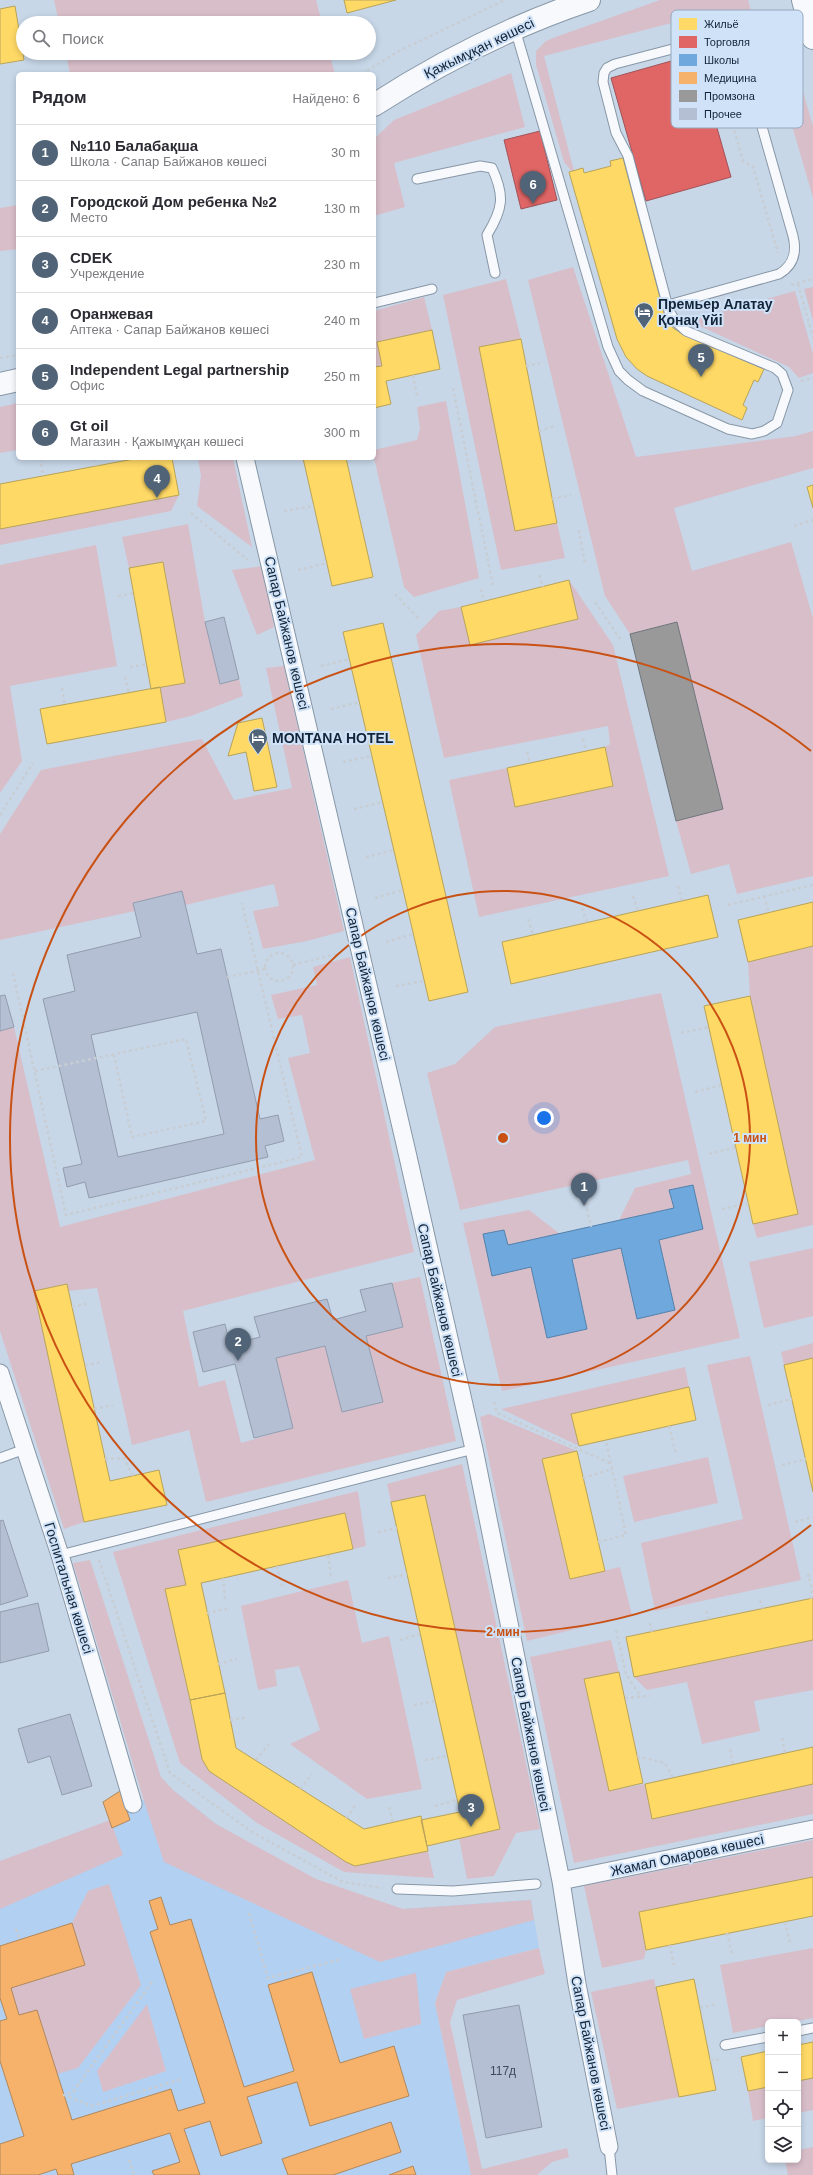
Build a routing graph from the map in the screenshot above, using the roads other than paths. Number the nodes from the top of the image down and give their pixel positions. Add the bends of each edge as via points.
1 (589, 0) edge
2 (802, 0) edge
3 (515, 30) junction
4 (811, 31) edge
5 (671, 49) edge
6 (376, 104) edge
7 (762, 128) edge
8 (417, 179) dead end
9 (495, 273) dead end
10 (432, 289) dead end
11 (376, 303) edge
12 (668, 306) junction
13 (16, 380) edge
14 (0, 384) edge
15 (245, 460) edge
16 (0, 1373) edge
17 (25, 1449) junction
18 (474, 1449) junction
19 (0, 1458) edge
20 (60, 1555) junction
21 (133, 1804) dead end
22 (813, 1829) edge
23 (560, 1880) junction
24 (536, 1884) dead end
25 (397, 1889) road end
26 (813, 2028) edge
27 (801, 2030) edge
28 (765, 2038) edge
29 (725, 2045) dead end
30 (609, 2147) joint
31 (612, 2175) edge

1 - 3 street, Қажымұқан көшесі
2 - 4 street
3 - 6 street, Қажымұқан көшесі via 444,62
3 - 12 lane via 608,347 619,371 643,391 728,429 752,434 764,432 772,427 777,422 786,398 786,381 782,374 775,368 686,330 676,322
5 - 12 lane via 614,64 604,73 604,90 614,126 628,156
7 - 12 lane via 796,246 793,259 783,271
8 - 9 lane via 480,166 492,168 501,187 500,210 488,235
10 - 11 lane
13 - 14 street
15 - 18 street, Сапар Байжанов көшесі
16 - 17 street, Госпитальная көшесі
17 - 19 lane
17 - 20 street, Госпитальная көшесі
18 - 20 lane
18 - 23 street, Сапар Байжанов көшесі
20 - 21 street, Госпитальная көшесі
22 - 23 street, Жамал Омарова көшесі
23 - 30 street, Сапар Байжанов көшесі via 577,1984
24 - 25 lane via 453,1891
26 - 27 lane
28 - 29 lane
30 - 31 lane

